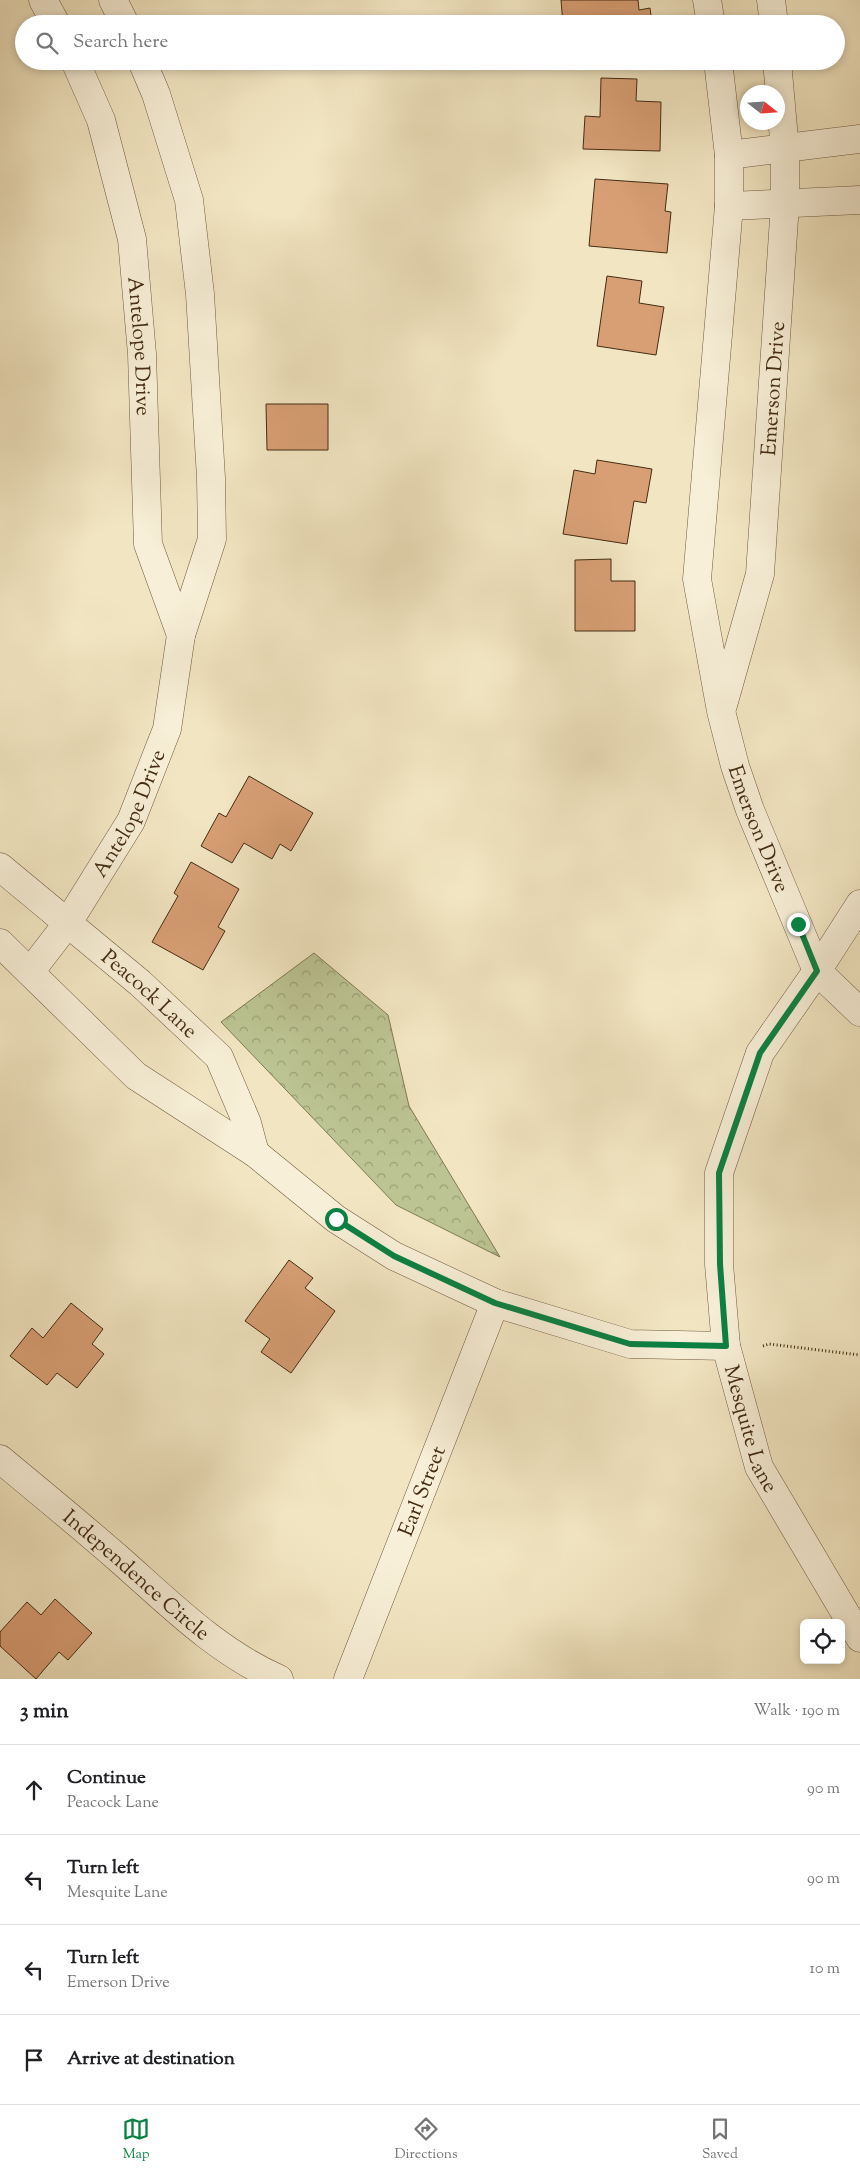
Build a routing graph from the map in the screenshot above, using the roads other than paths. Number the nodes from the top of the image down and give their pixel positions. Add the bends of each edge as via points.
1 (43, 0) edge
2 (706, 0) edge
3 (771, 0) edge
4 (51, 15) edge
5 (709, 15) edge
6 (773, 15) edge
7 (79, 70) edge
8 (146, 70) edge
9 (719, 70) edge
10 (778, 70) edge
11 (860, 140) edge
12 (785, 150) junction
13 (729, 155) junction
14 (860, 200) edge
15 (785, 204) junction
16 (729, 206) junction
17 (181, 635) junction
18 (721, 711) junction
19 (0, 867) edge
20 (858, 913) edge
21 (67, 924) junction
22 (0, 943) edge
23 (817, 971) junction
24 (30, 972) junction
25 (860, 1012) edge
26 (255, 1153) junction
27 (495, 1303) junction
28 (726, 1346) junction
29 (0, 1459) edge
30 (860, 1638) edge
31 (279, 1679) edge
32 (348, 1679) edge

1 - 4 street
2 - 5 street
3 - 6 street
7 - 17 street, Antelope Drive via 101,120 132,239 142,354 148,544
8 - 17 street, Antelope Drive via 189,200 200,294 212,540
9 - 13 street, Emerson Drive
10 - 12 street, Emerson Drive
11 - 12 street
12 - 13 street
12 - 15 street, Emerson Drive
13 - 16 street, Emerson Drive
14 - 15 street
15 - 16 street
15 - 18 street, Emerson Drive via 760,574
16 - 18 street, Emerson Drive via 697,579
17 - 21 street, Antelope Drive via 167,729 132,821
18 - 23 street, Emerson Drive via 750,810
19 - 21 street, Peacock Lane
20 - 23 street, Mesquite Lane
21 - 24 street, Antelope Drive
21 - 26 street, Peacock Lane via 140,983 219,1057 247,1123
22 - 24 street
23 - 25 street, Emerson Drive
23 - 28 street, Mesquite Lane via 760,1053 719,1173 720,1264
24 - 26 street via 136,1076
26 - 27 street via 336,1219 394,1256
27 - 28 street via 630,1344
27 - 32 street, Earl Street
28 - 30 street, Mesquite Lane via 759,1467
29 - 31 street, Independence Circle via 185,1619 253,1668

